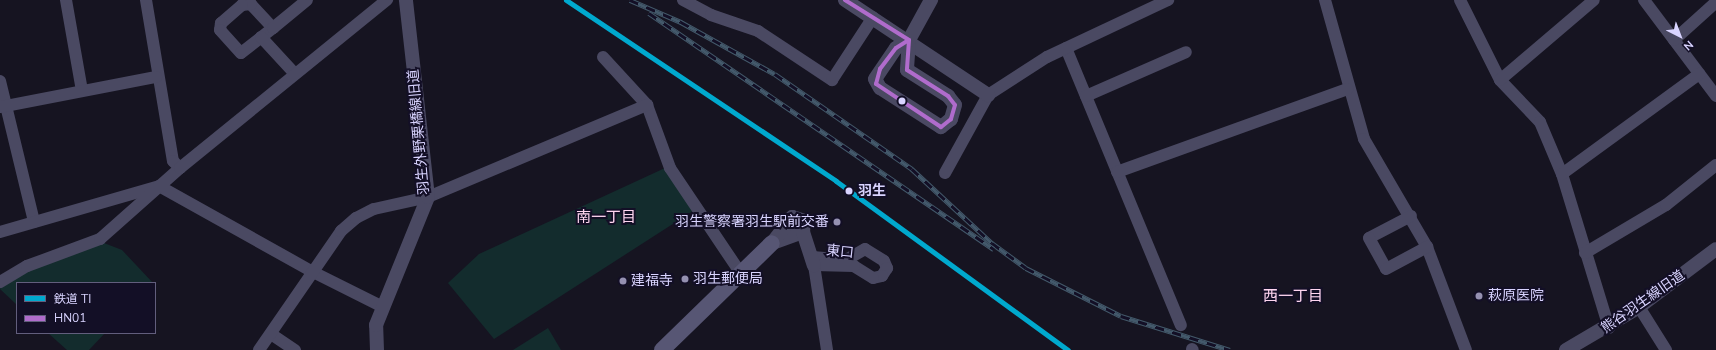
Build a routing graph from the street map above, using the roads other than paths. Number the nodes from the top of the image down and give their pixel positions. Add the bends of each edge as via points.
1 (66, 0) edge
2 (146, 0) edge
3 (307, 0) edge
4 (387, 0) edge
5 (406, 0) edge
6 (683, 0) edge
7 (845, 0) edge
8 (931, 0) edge
9 (1168, 0) edge
10 (1324, 0) edge
11 (1460, 0) edge
12 (1594, 0) edge
13 (1644, 0) edge
14 (1716, 2) edge
15 (873, 17) junction
16 (273, 28) junction
17 (261, 37) junction
18 (909, 40) junction
19 (1674, 40) junction
20 (1066, 48) junction
21 (1186, 52) dead end
22 (603, 57) dead end
23 (295, 74) junction
24 (1699, 74) junction
25 (156, 77) junction
26 (1500, 80) junction
27 (0, 81) edge
28 (1348, 89) junction
29 (82, 91) junction
30 (988, 95) junction
31 (1086, 96) junction
32 (1716, 96) edge
33 (647, 105) junction
34 (2, 106) edge
35 (1716, 165) edge
36 (180, 168) junction
37 (1117, 172) junction
38 (945, 173) dead end
39 (1562, 174) junction
40 (159, 186) junction
41 (428, 197) junction
42 (1411, 216) junction
43 (34, 222) junction
44 (0, 232) edge
45 (772, 243) joint
46 (1427, 247) junction
47 (1716, 249) edge
48 (1584, 253) junction
49 (813, 261) junction
50 (313, 272) junction
51 (740, 272) junction
52 (0, 282) edge
53 (383, 307) junction
54 (1639, 307) junction
55 (1181, 324) dead end
56 (1608, 328) junction
57 (271, 334) junction
58 (259, 350) edge
59 (295, 350) edge
60 (377, 350) edge
61 (662, 350) edge
62 (827, 350) edge
63 (1466, 350) edge
64 (1566, 350) edge
65 (1666, 350) edge

1 - 29 street
2 - 25 street
3 - 16 street
4 - 23 street
5 - 41 street, 羽生外野栗橋線旧道
6 - 15 street via 711,15 758,31 832,80
7 - 15 street
8 - 18 street
9 - 20 street
10 - 28 street
11 - 26 street
12 - 26 street
13 - 19 street
14 - 19 street
15 - 18 street
16 - 17 street
16 - 17 street via 251,4 242,5 221,23 220,30 241,53
17 - 23 street
18 - 18 street via 907,70 948,96 955,105 951,119 940,127 876,84 880,69 896,48
18 - 30 street
19 - 24 street
20 - 30 street
20 - 31 street
21 - 31 street
22 - 33 street
23 - 36 street
24 - 32 street
24 - 39 street
25 - 29 street
25 - 36 street via 173,161
26 - 39 street via 1540,122
27 - 34 street
28 - 37 street
28 - 42 street via 1364,138
29 - 34 street
30 - 38 street
31 - 37 street
33 - 41 street
33 - 51 street via 670,168
34 - 43 street
35 - 48 street via 1666,205
36 - 40 street
37 - 55 street
39 - 48 street
40 - 43 street
40 - 50 street
40 - 52 street via 100,239 27,266
41 - 50 street via 374,209 356,218 341,231
41 - 53 street, 羽生外野栗橋線旧道
42 - 46 street
42 - 46 street via 1370,238 1373,245 1386,269
43 - 44 street
45 - 49 street via 792,217 804,221 803,232
45 - 51 main road
46 - 63 street
47 - 54 street, 熊谷羽生線旧道
48 - 56 street
49 - 49 street, 東口 via 846,260 865,249 884,261 887,268 882,276 873,278 854,266
49 - 62 street
50 - 53 street
50 - 57 street
51 - 61 main road
53 - 60 street, 羽生外野栗橋線旧道 via 376,325
54 - 56 street, 熊谷羽生線旧道
54 - 65 street
56 - 64 street, 熊谷羽生線旧道
57 - 58 street
57 - 59 street

